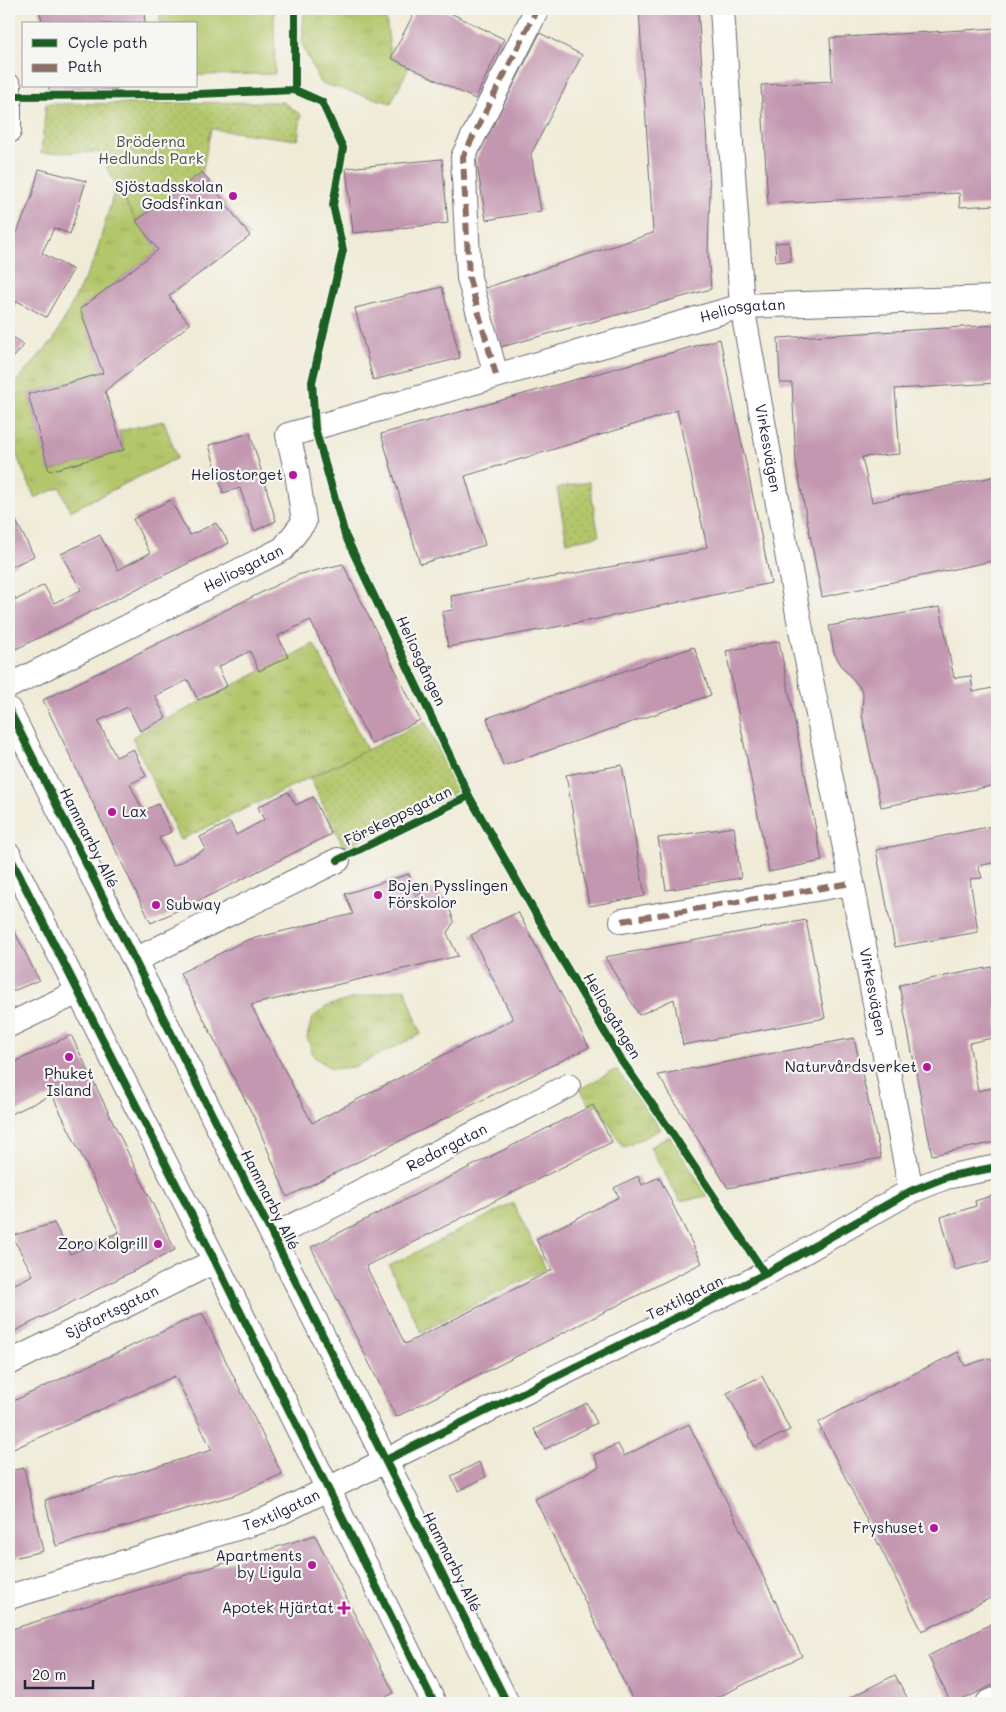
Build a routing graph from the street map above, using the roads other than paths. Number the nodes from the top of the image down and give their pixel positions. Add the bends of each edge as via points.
1 (537, 9) edge
2 (722, 9) edge
3 (9, 86) edge
4 (9, 131) edge
5 (997, 298) edge
6 (742, 306) junction
7 (496, 375) junction
8 (9, 686) edge
9 (9, 710) edge
10 (9, 855) edge
11 (338, 860) dead end
12 (852, 883) junction
13 (622, 922) dead end
14 (135, 960) junction
15 (78, 992) junction
16 (9, 1025) edge
17 (568, 1086) dead end
18 (997, 1167) edge
19 (910, 1191) junction
20 (273, 1236) junction
21 (215, 1261) junction
22 (9, 1363) edge
23 (386, 1460) junction
24 (328, 1488) junction
25 (9, 1597) edge
26 (997, 1699) edge
27 (431, 1702) edge
28 (507, 1703) edge
29 (988, 1703) edge

1 - 7 street via 463,157 469,278
2 - 6 street, Virkesvägen
3 - 4 street
5 - 6 street, Heliosgatan
6 - 7 street, Heliosgatan
6 - 12 street, Virkesvägen via 800,625
7 - 8 street, Heliosgatan via 288,435 304,522 284,549
9 - 14 street, Hammarby Allé
10 - 15 street
11 - 14 street, Förskeppsgatan
12 - 13 street
12 - 19 street, Virkesvägen
14 - 20 street, Hammarby Allé
15 - 16 street
15 - 21 street
17 - 20 street, Redargatan
18 - 19 street, Textilgatan via 946,1177
19 - 23 street, Textilgatan via 765,1274
20 - 23 street, Hammarby Allé
21 - 22 street, Sjöfartsgatan
21 - 24 street
23 - 24 street, Textilgatan
23 - 28 street, Hammarby Allé
24 - 25 street, Textilgatan via 267,1519
24 - 27 street
26 - 29 street

